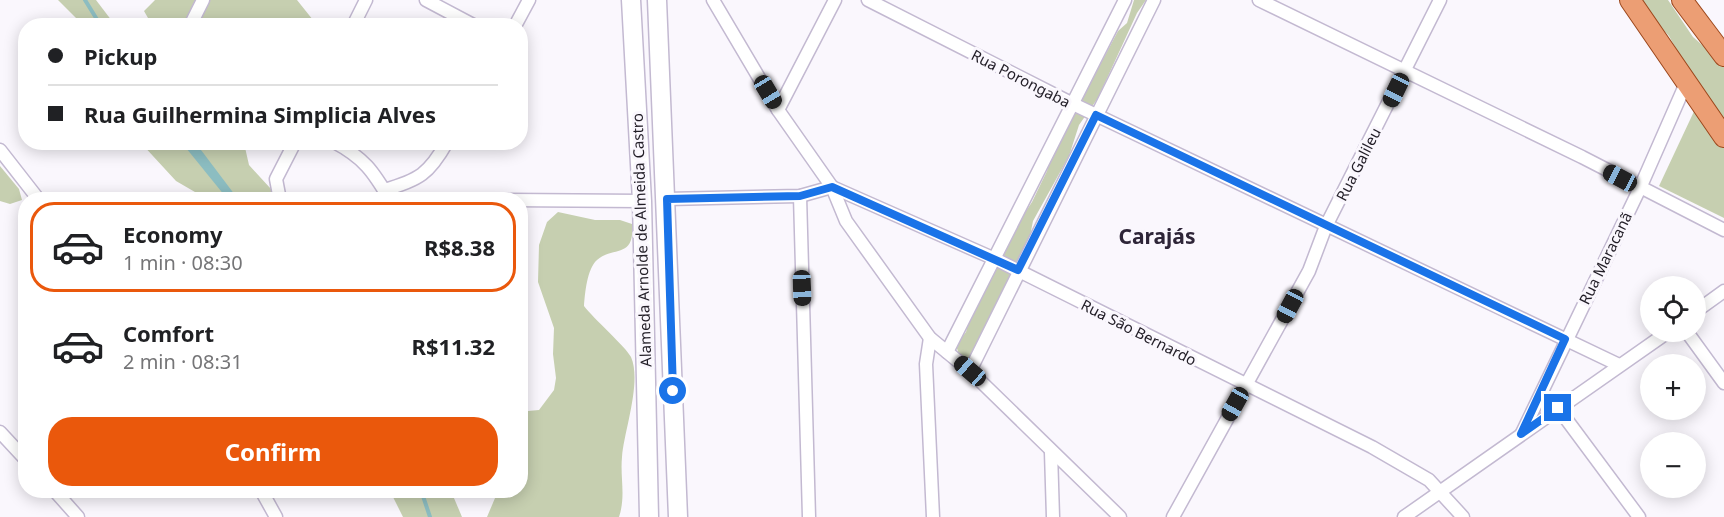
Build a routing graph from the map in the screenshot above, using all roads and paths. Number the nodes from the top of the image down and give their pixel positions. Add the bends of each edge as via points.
1 (204, 0) edge
2 (366, 0) edge
3 (426, 0) edge
4 (529, 0) edge
5 (631, 0) edge
6 (657, 0) edge
7 (713, 0) edge
8 (835, 0) edge
9 (868, 0) edge
10 (1125, 0) edge
11 (1154, 0) edge
12 (1259, 0) edge
13 (1440, 0) edge
14 (1630, 0) edge
15 (1682, 0) edge
16 (194, 18) edge
17 (358, 18) edge
18 (460, 18) edge
19 (519, 18) edge
20 (1724, 56) edge
21 (1405, 71) junction
22 (1687, 81) junction
23 (1073, 104) junction
24 (778, 110) junction
25 (1096, 115) junction
26 (1724, 136) edge
27 (0, 150) edge
28 (291, 150) edge
29 (349, 150) edge
30 (443, 150) edge
31 (832, 187) junction
32 (1640, 188) junction
33 (33, 192) edge
34 (278, 192) edge
35 (385, 192) edge
36 (393, 192) edge
37 (800, 196) junction
38 (667, 199) junction
39 (528, 200) edge
40 (642, 201) junction
41 (1326, 226) junction
42 (1724, 230) edge
43 (994, 259) junction
44 (1018, 270) junction
45 (1724, 291) edge
46 (1706, 304) edge
47 (930, 338) junction
48 (1565, 339) junction
49 (1653, 342) edge
50 (1694, 342) edge
51 (672, 349) junction
52 (645, 350) junction
53 (947, 352) junction
54 (1619, 365) junction
55 (970, 371) junction
56 (1724, 383) edge
57 (1245, 385) junction
58 (1558, 408) junction
59 (0, 432) edge
60 (1521, 434) junction
61 (18, 451) edge
62 (1051, 452) junction
63 (1440, 490) junction
64 (60, 498) edge
65 (264, 498) edge
66 (270, 514) edge
67 (73, 516) edge
68 (649, 517) edge
69 (678, 517) edge
70 (809, 517) edge
71 (933, 517) edge
72 (1053, 517) edge
73 (1120, 517) edge
74 (1173, 517) edge
75 (1404, 517) edge
76 (1463, 517) edge
77 (1639, 517) edge

1 - 16 street
2 - 17 street
3 - 18 street
4 - 19 street
5 - 40 main road, Alameda Arnolde de Almeida Castro
6 - 38 main road, Alameda Arnolde de Almeida Castro
7 - 24 street
8 - 24 street
9 - 23 street, Rua Porongaba
10 - 23 street
11 - 25 street
12 - 21 street
13 - 21 street, Rua Galileu
14 - 22 main road
15 - 20 main road
21 - 32 street
21 - 41 street, Rua Galileu
22 - 26 main road
22 - 32 street, Rua Maracanã
23 - 25 street, Rua Porongaba
23 - 43 street
24 - 31 street
25 - 41 street, Rua Porongaba
25 - 44 street
27 - 33 street
28 - 34 street via 276,179
29 - 35 street via 372,169
30 - 36 street via 436,163
31 - 37 street
31 - 43 street, Rua São Bernardo
31 - 47 street via 846,221
32 - 42 street
32 - 48 street, Rua Maracanã
37 - 38 street
37 - 70 street
38 - 51 main road, Alameda Arnolde de Almeida Castro
39 - 40 street
40 - 52 main road, Alameda Arnolde de Almeida Castro
41 - 48 street, Rua Porongaba
41 - 57 street, Rua Galileu via 1309,271
43 - 44 street, Rua São Bernardo
43 - 53 street
44 - 55 street
44 - 57 street, Rua São Bernardo
45 - 46 street
47 - 53 street
47 - 71 street via 926,364
48 - 54 street, Rua Porongaba
48 - 60 street, Rua Maracanã
49 - 54 street
50 - 56 street
51 - 52 main road
51 - 69 main road, Alameda Arnolde de Almeida Castro
52 - 68 main road, Alameda Arnolde de Almeida Castro
53 - 55 street
54 - 58 street
55 - 62 street
57 - 63 street, Rua São Bernardo via 1401,462
57 - 74 street, Rua Galileu
58 - 60 street
58 - 77 street
59 - 61 street
60 - 63 street
62 - 72 street
62 - 73 street
63 - 75 street
63 - 76 street, Rua São Bernardo
64 - 67 street
65 - 66 street

